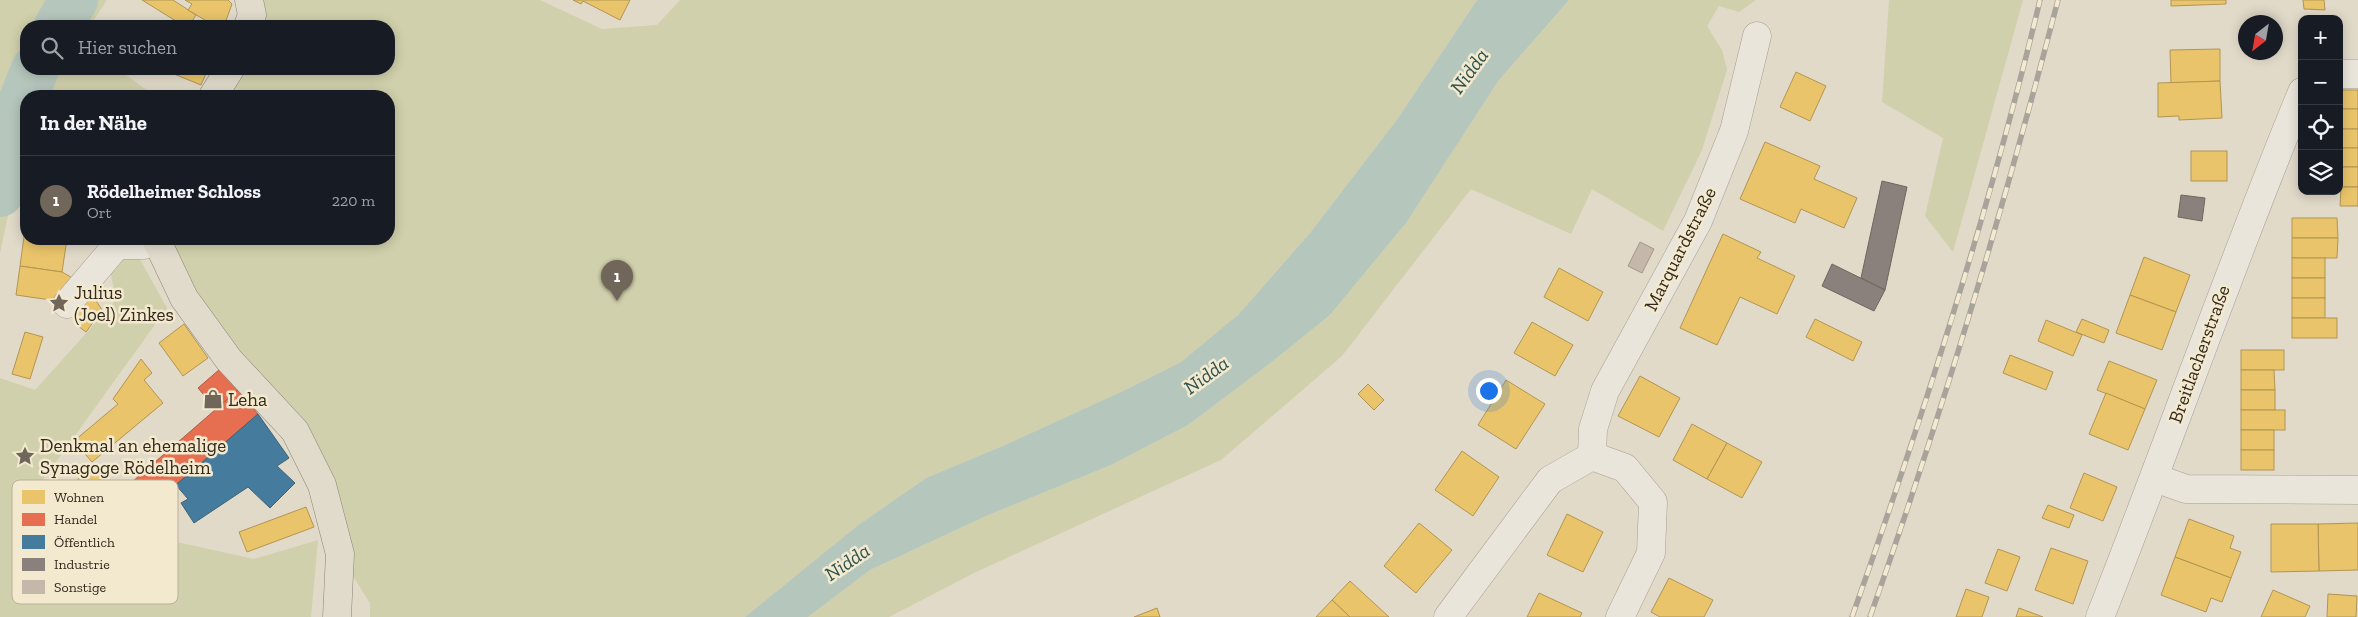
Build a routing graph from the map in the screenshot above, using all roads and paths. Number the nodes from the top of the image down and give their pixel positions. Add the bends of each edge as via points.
1 (249, 0) edge
2 (250, 20) edge
3 (1757, 36) dead end
4 (2343, 74) edge
5 (2358, 74) edge
6 (226, 75) edge
7 (217, 90) edge
8 (2298, 102) edge
9 (117, 245) edge
10 (117, 245) edge
11 (144, 245) edge
12 (158, 245) edge
13 (67, 304) dead end
14 (1592, 456) junction
15 (2154, 478) junction
16 (2358, 490) edge
17 (337, 617) edge
18 (1448, 617) edge
19 (1620, 617) edge
20 (2100, 617) edge

1 - 2 main road
3 - 14 street, Marquardstraße via 1734,131 1698,221 1605,391 1593,429
4 - 5 street
6 - 7 main road
8 - 15 street, Breitlacherstraße via 2239,246
9 - 11 street
10 - 13 street
12 - 17 main road via 184,298 228,360 295,431 322,484 340,554
14 - 18 street via 1550,480
14 - 19 street via 1625,468 1653,502 1651,553
15 - 16 street via 2186,489
15 - 20 street, Breitlacherstraße

